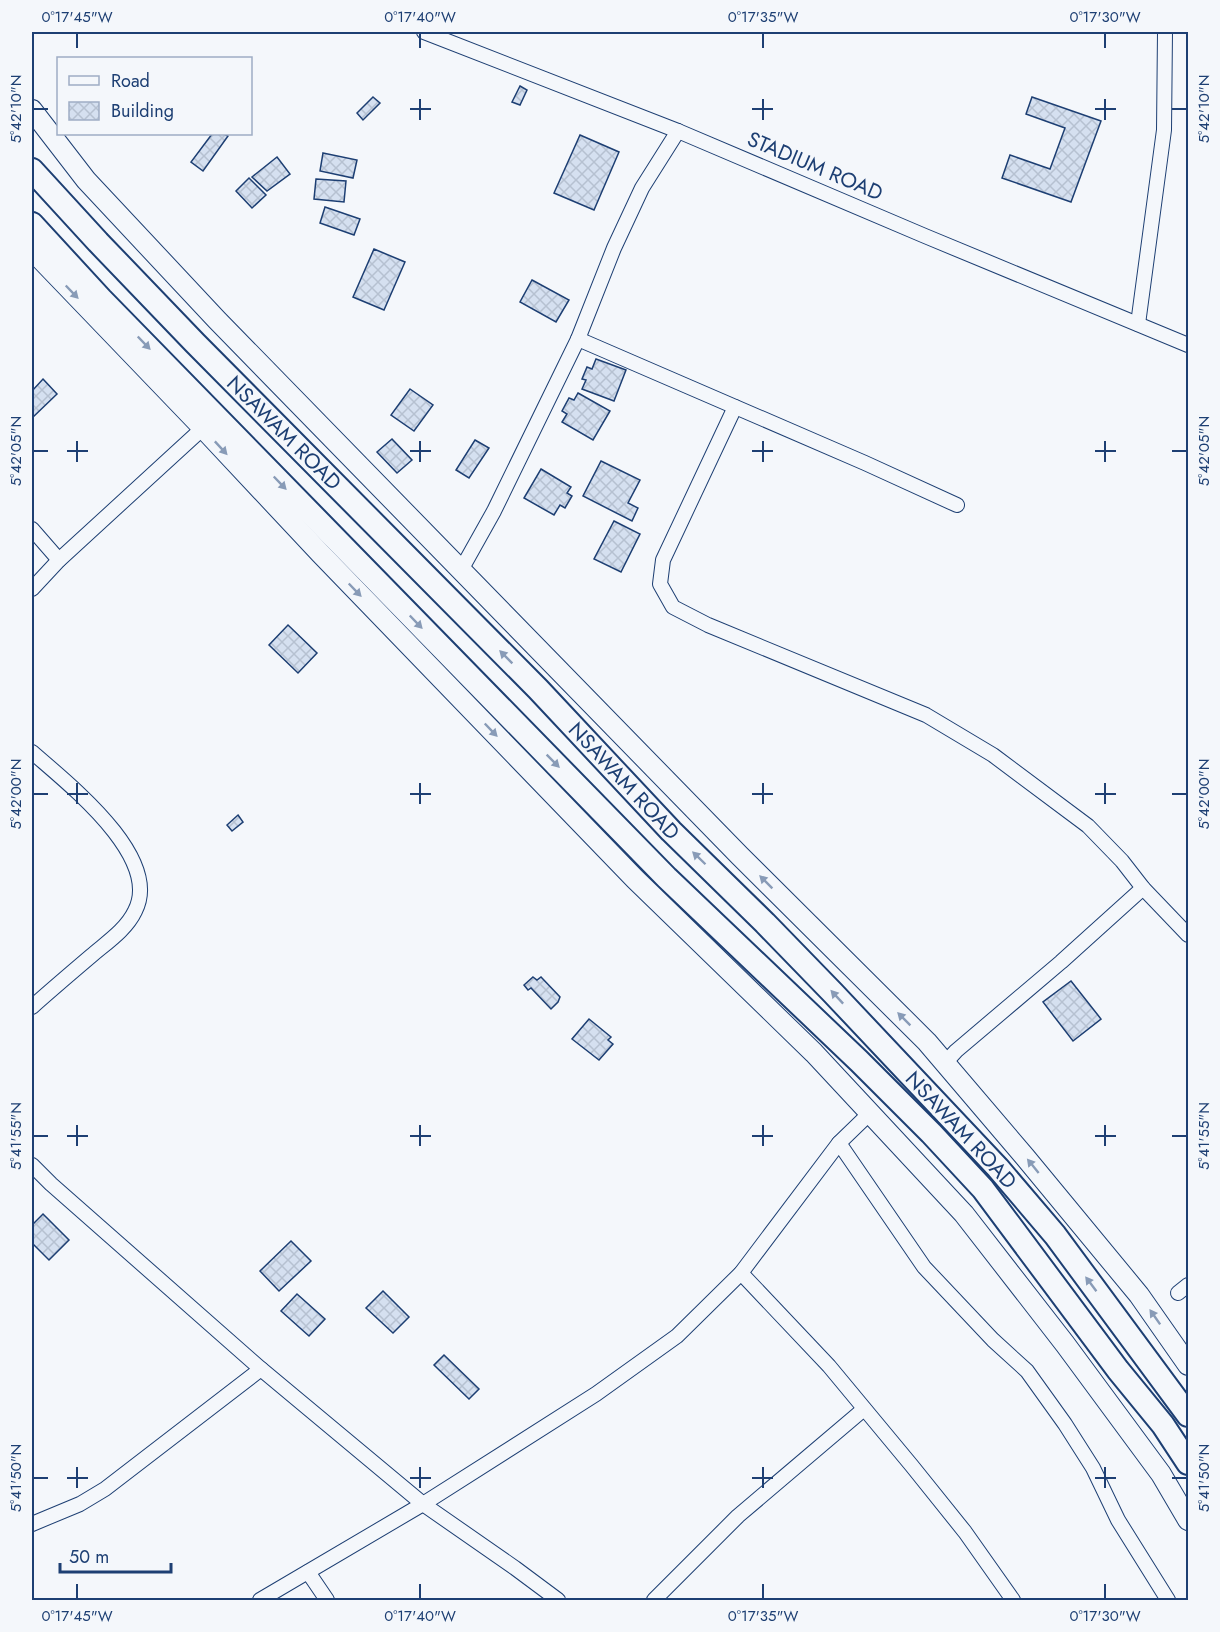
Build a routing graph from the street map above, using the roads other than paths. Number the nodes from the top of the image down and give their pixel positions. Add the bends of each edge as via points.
1 (424, 32) edge
2 (1165, 32) edge
3 (32, 110) edge
4 (678, 131) junction
5 (32, 170) edge
6 (32, 224) edge
7 (32, 250) edge
8 (1138, 324) junction
9 (578, 339) junction
10 (1188, 345) edge
11 (735, 407) junction
12 (203, 428) junction
13 (957, 505) dead end
14 (32, 529) edge
15 (59, 560) junction
16 (461, 570) junction
17 (32, 589) edge
18 (32, 752) edge
19 (1143, 888) junction
20 (1188, 935) edge
21 (32, 1007) edge
22 (945, 1063) junction
23 (870, 1113) junction
24 (839, 1143) junction
25 (32, 1165) edge
26 (741, 1273) junction
27 (1188, 1365) edge
28 (261, 1369) junction
29 (864, 1409) junction
30 (1188, 1415) edge
31 (1188, 1463) edge
32 (423, 1504) junction
33 (1188, 1520) edge
34 (32, 1524) edge
35 (308, 1572) junction
36 (260, 1600) edge
37 (327, 1600) edge
38 (558, 1600) edge
39 (654, 1600) edge
40 (1013, 1600) edge
41 (1168, 1600) edge

1 - 4 street, STADIUM ROAD
2 - 8 street via 1164,129
3 - 16 main road via 86,180
4 - 8 street, STADIUM ROAD
4 - 9 street via 642,188
30 -> 5 highway, NSAWAM ROAD via 1055,1235 998,1168 538,689 195,343
6 -> 31 highway, NSAWAM ROAD via 667,878 931,1133 983,1189
7 -> 12 main road
8 - 10 street, STADIUM ROAD
9 - 11 street
9 - 16 street
11 - 13 street
11 - 19 street via 663,560 660,584 673,607 926,716 993,755 1088,826
12 - 15 street
12 -> 23 main road via 627,871
14 - 15 street
15 - 17 street
22 -> 16 main road
18 - 21 street via 86,799 114,831 134,861 141,886 136,910 121,930
19 - 20 street
19 - 22 street
27 -> 22 main road via 1139,1295
23 - 24 street
23 - 33 main road via 964,1214 1161,1474
24 - 26 street
24 - 41 street via 924,1267 1027,1371 1093,1468 1118,1520
25 - 28 street
26 - 29 street
26 - 32 street via 677,1336 596,1394
28 - 32 street
28 - 34 street via 105,1489
29 - 39 street via 738,1516
29 - 40 street via 965,1532
32 - 35 street
32 - 38 street
35 - 36 street
35 - 37 street

